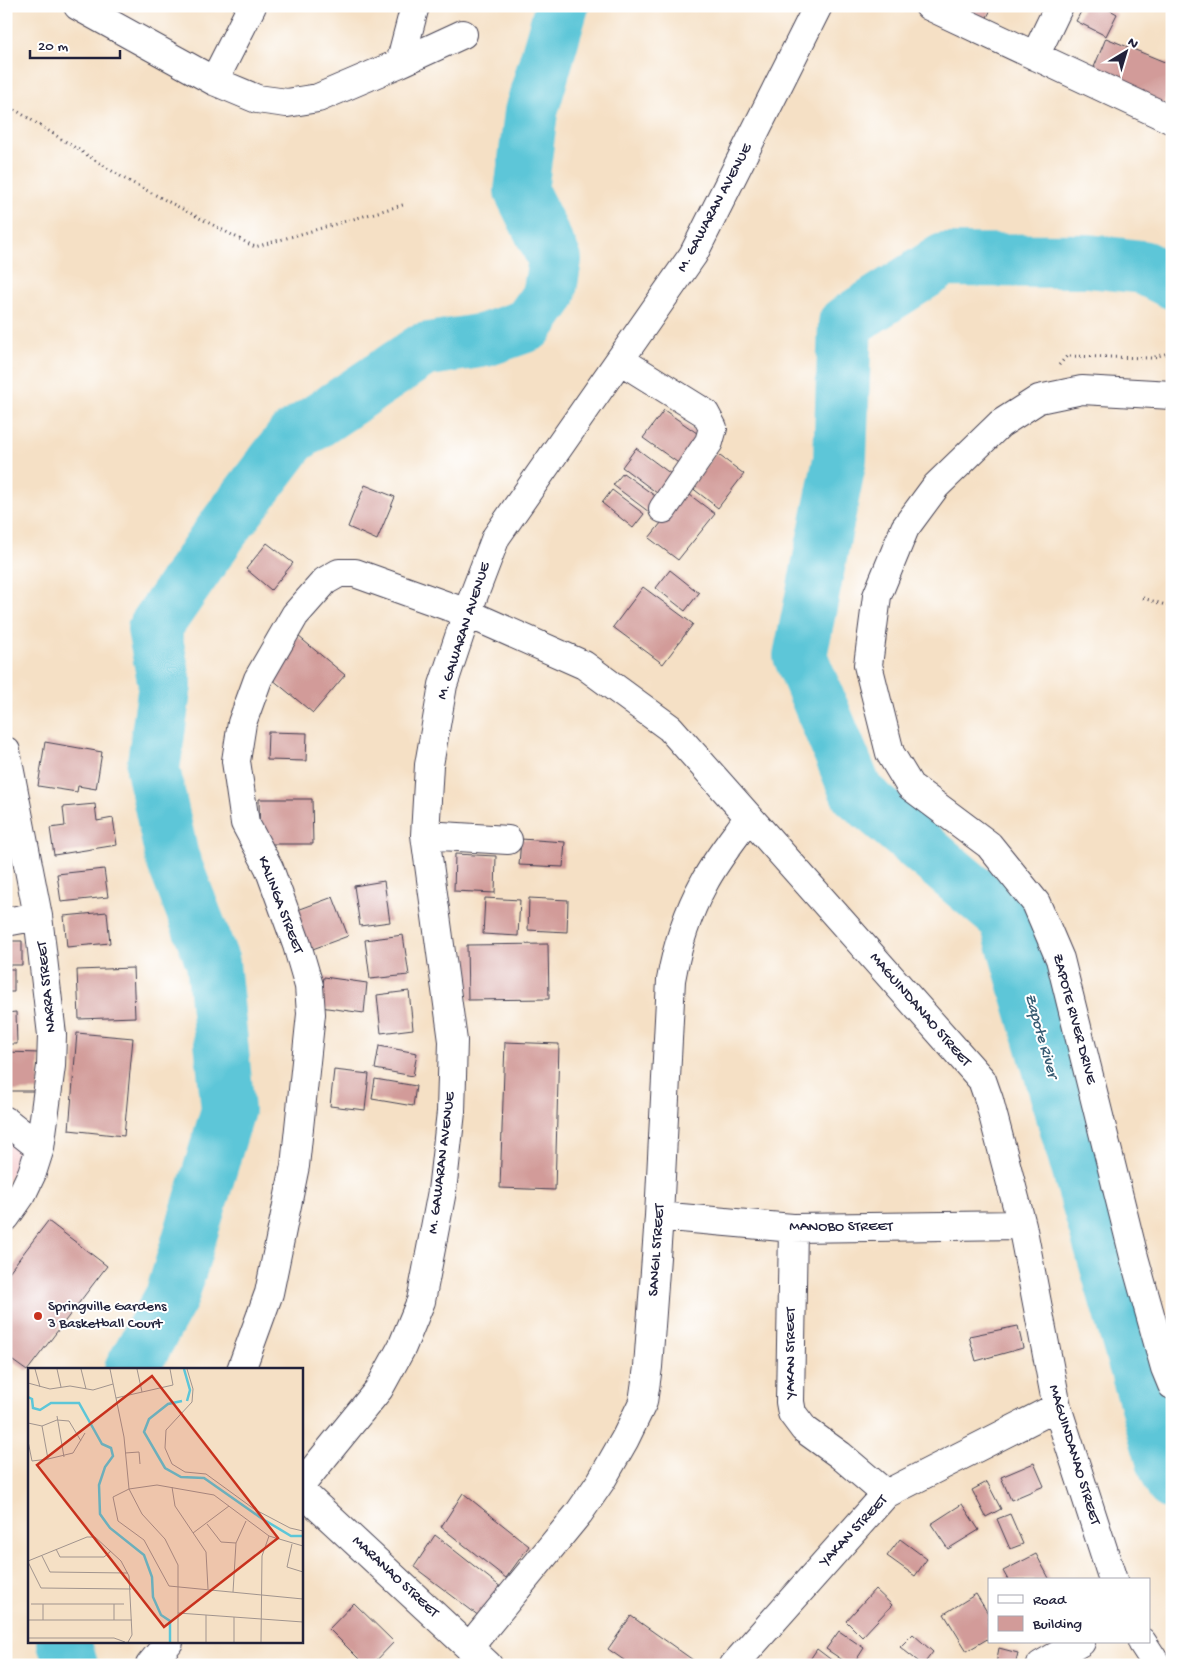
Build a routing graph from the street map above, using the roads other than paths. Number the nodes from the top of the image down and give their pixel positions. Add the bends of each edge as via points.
1 (252, 6) edge
2 (415, 6) edge
3 (818, 6) edge
4 (929, 6) edge
5 (1060, 6) edge
6 (90, 9) edge
7 (463, 34) dead end
8 (1036, 56) junction
9 (400, 63) junction
10 (214, 81) junction
11 (1172, 120) edge
12 (620, 360) junction
13 (1172, 395) edge
14 (663, 509) dead end
15 (467, 613) junction
16 (6, 751) edge
17 (750, 817) junction
18 (425, 835) junction
19 (508, 840) dead end
20 (38, 916) junction
21 (6, 922) edge
22 (6, 1122) edge
23 (40, 1148) junction
24 (660, 1216) junction
25 (6, 1217) edge
26 (1022, 1225) junction
27 (793, 1228) junction
28 (242, 1368) edge
29 (1172, 1385) edge
30 (1057, 1407) junction
31 (302, 1484) edge
32 (302, 1492) edge
33 (886, 1494) junction
34 (1112, 1578) edge
35 (1078, 1644) edge
36 (1143, 1644) edge
37 (479, 1655) edge
38 (734, 1665) edge
39 (1041, 1665) edge
40 (1157, 1665) edge

1 - 10 street
2 - 9 street
3 - 12 street, M. GAWARAN AVENUE via 693,255
4 - 8 street
5 - 8 street
6 - 10 street
7 - 9 street
8 - 11 street
9 - 10 street via 318,98 287,103 257,99
12 - 14 street via 705,413 713,428 709,442
12 - 15 street, M. GAWARAN AVENUE via 496,537
13 - 29 street, ZAPOTE RIVER DRIVE via 1082,390 1039,399 1000,424 936,486 905,528 877,596 868,665 890,753 910,786 989,845 1036,903 1060,959 1134,1257
15 - 17 street, MAGUINDANAO STREET via 584,666 670,728
15 - 18 street, M. GAWARAN AVENUE via 443,685 429,765
15 - 28 street, KALINGA STREET via 355,573 339,573 325,582 295,615 258,679 242,723 236,760 245,823 269,868 297,945 309,986 311,1014 295,1166 269,1293
16 - 20 street, NARRA STREET
17 - 24 street, SANGIL STREET via 704,882 676,950 671,980
17 - 26 street, MAGUINDANAO STREET via 982,1080
18 - 19 street
18 - 31 street, M. GAWARAN AVENUE via 453,1041 451,1112 442,1191 421,1301 402,1347 378,1389
20 - 21 street
20 - 23 street, NARRA STREET via 52,1035 52,1066
22 - 23 street
23 - 25 street, NARRA STREET via 29,1180
24 - 27 street, MANOBO STREET
24 - 37 street, SANGIL STREET via 643,1402 601,1481
26 - 27 street, MANOBO STREET
26 - 30 street, MAGUINDANAO STREET
27 - 33 street, YAKAN STREET via 792,1413 804,1429
30 - 33 street, YAKAN STREET
30 - 34 street, MAGUINDANAO STREET
32 - 37 street, MARANAO STREET
33 - 38 street, YAKAN STREET
35 - 39 street
36 - 40 street

